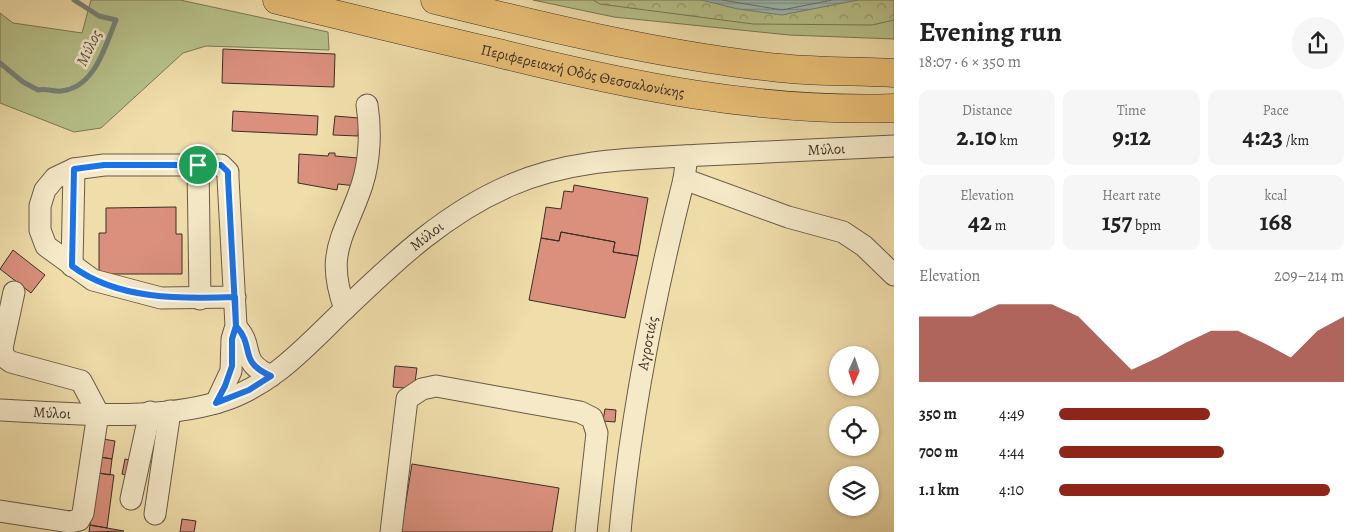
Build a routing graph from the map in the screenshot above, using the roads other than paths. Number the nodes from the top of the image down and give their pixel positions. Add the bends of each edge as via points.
1 (277, 0) edge
2 (435, 0) edge
3 (894, 72) edge
4 (366, 105) dead end
5 (894, 108) edge
6 (894, 146) edge
7 (687, 156) junction
8 (198, 165) junction
9 (74, 169) junction
10 (684, 179) junction
11 (72, 266) junction
12 (894, 275) edge
13 (14, 292) dead end
14 (235, 297) junction
15 (200, 298) junction
16 (345, 309) junction
17 (236, 326) junction
18 (271, 376) junction
19 (216, 403) junction
20 (0, 410) edge
21 (160, 412) junction
22 (98, 420) junction
23 (0, 423) edge
24 (131, 499) dead end
25 (0, 512) edge
26 (155, 514) dead end
27 (586, 526) edge
28 (621, 529) edge
29 (391, 532) edge

1 - 5 highway, Περιφερειακή Οδός Θεσσαλονίκης via 670,92 763,103
2 - 3 highway via 684,55 782,68
4 - 16 street via 369,138 364,178 336,257 336,281
6 - 7 street, Μύλοι
7 - 10 street, Αγροτιάς
7 - 16 street, Μύλοι via 583,163 512,184 456,213 422,239
8 - 9 street via 104,165
8 - 14 street via 221,165 228,172
8 - 15 street
9 - 11 street
9 - 11 street via 50,183 41,199 39,217 44,242
10 - 12 street via 788,217 843,232 864,246
10 - 28 street, Αγροτιάς via 638,398
11 - 15 street via 93,280 153,296
13 - 22 street via 2,348 4,356 11,362 79,380
14 - 15 street
14 - 17 street
16 - 18 street, Μύλοι
17 - 18 street via 244,336 251,364
17 - 19 street via 232,339 231,371
18 - 19 street, Μύλοι via 249,390
19 - 21 street, Μύλοι
20 - 22 street, Μύλοι
21 - 22 street, Μύλοι
21 - 24 street
21 - 26 street
22 - 23 street
22 - 25 street via 79,520 70,522
27 - 28 street
27 - 29 street via 597,433 592,418 580,412 436,386 422,389 408,399

